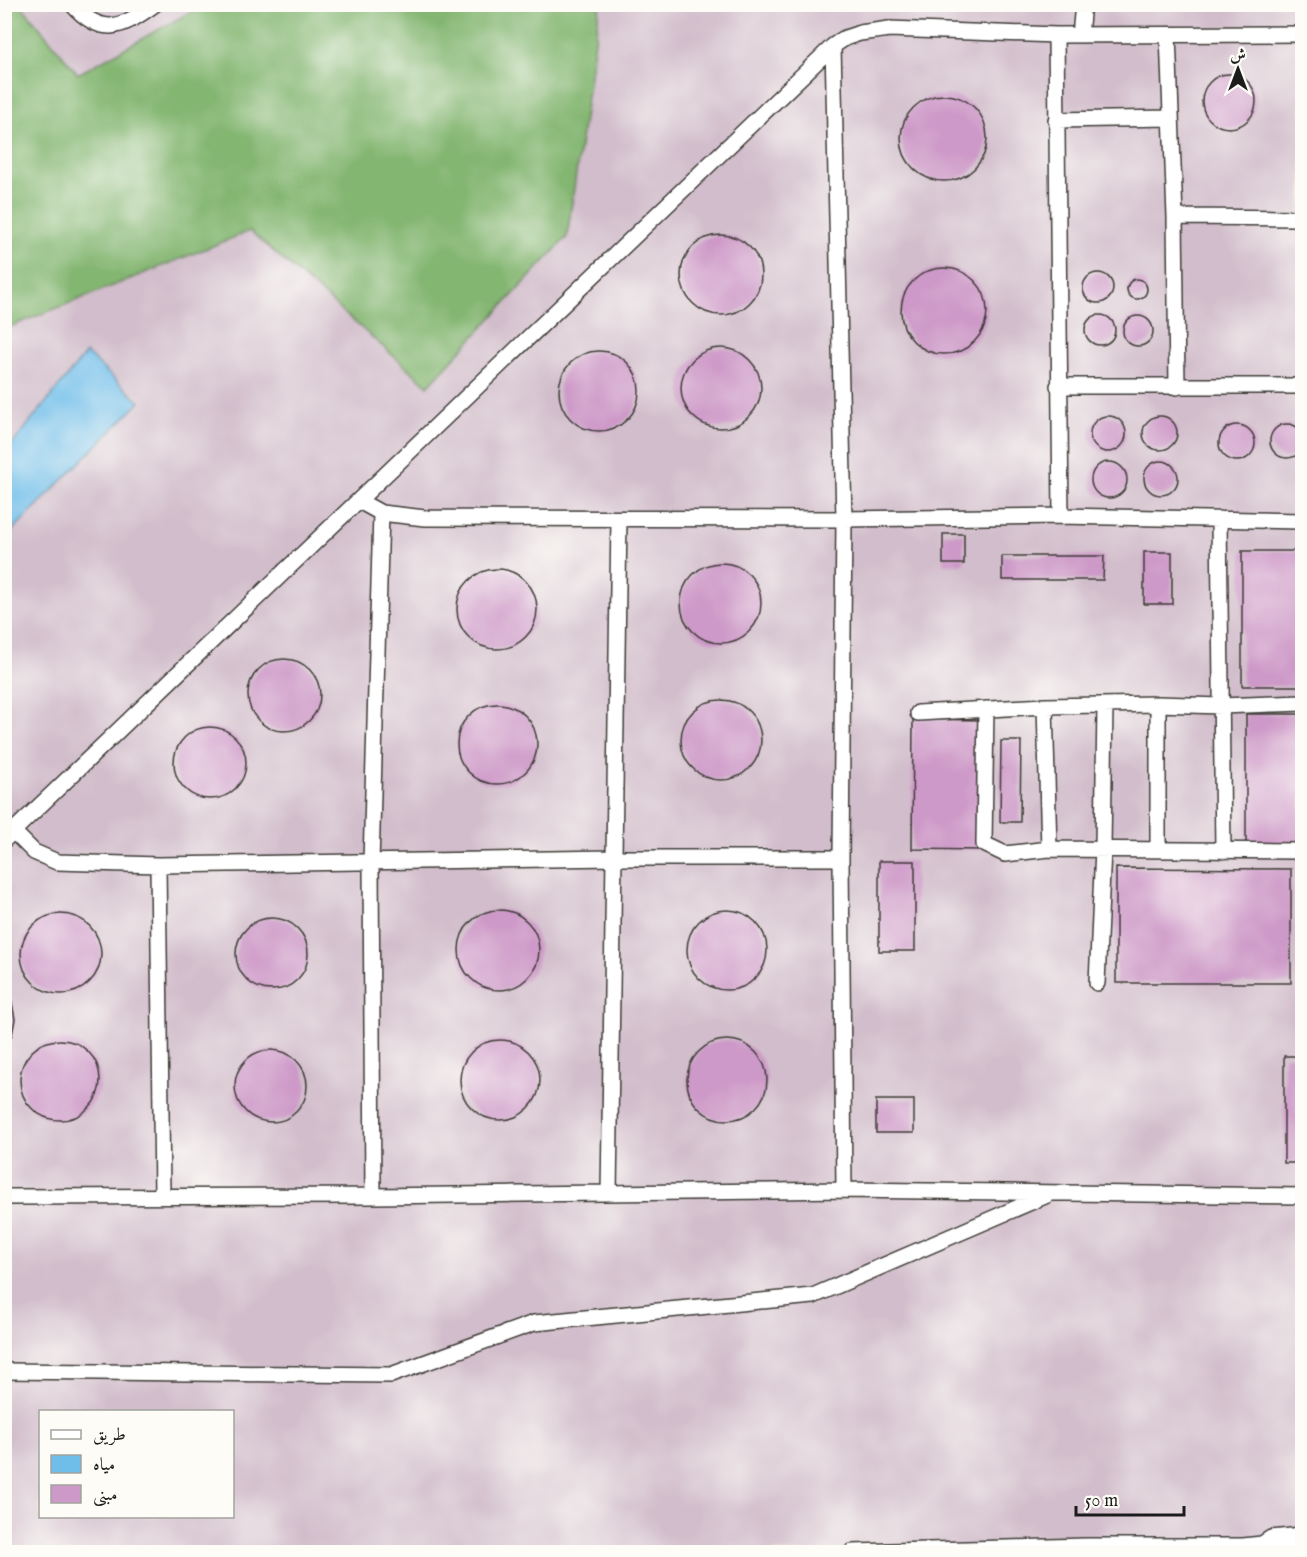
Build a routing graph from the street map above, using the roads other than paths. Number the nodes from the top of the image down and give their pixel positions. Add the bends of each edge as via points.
1 (72, 4) edge
2 (155, 4) edge
3 (1083, 4) edge
4 (1056, 34) junction
5 (1080, 34) junction
6 (1168, 34) junction
7 (1302, 34) edge
8 (833, 46) junction
9 (1170, 118) junction
10 (1056, 120) junction
11 (1176, 217) junction
12 (1302, 218) edge
13 (1058, 386) junction
14 (1302, 386) edge
15 (1176, 387) junction
16 (359, 501) junction
17 (381, 513) junction
18 (1060, 516) junction
19 (619, 519) junction
20 (844, 519) junction
21 (1219, 519) junction
22 (1302, 521) edge
23 (1302, 703) edge
24 (1158, 704) junction
25 (1105, 705) junction
26 (1045, 706) junction
27 (1221, 706) junction
28 (986, 709) junction
29 (918, 713) dead end
30 (9, 836) edge
31 (1048, 849) junction
32 (1103, 849) junction
33 (1158, 849) junction
34 (1223, 851) junction
35 (1302, 851) edge
36 (614, 858) junction
37 (841, 858) junction
38 (371, 863) junction
39 (158, 866) junction
40 (1097, 982) dead end
41 (844, 1190) junction
42 (609, 1193) junction
43 (1053, 1193) junction
44 (162, 1195) junction
45 (373, 1196) junction
46 (1302, 1196) edge
47 (4, 1197) edge
48 (4, 1371) edge
49 (1302, 1535) edge
50 (1262, 1544) junction
51 (1302, 1548) edge
52 (1087, 1549) edge
53 (1244, 1549) edge
54 (852, 1552) edge

1 - 2 street via 84,18 99,25 118,26
3 - 5 street
4 - 5 street
4 - 8 street via 889,29 860,33
4 - 10 street
5 - 6 street
6 - 7 street
6 - 9 street
8 - 16 street
8 - 20 street
9 - 10 street
9 - 11 street
10 - 13 street
11 - 12 street
11 - 15 street
13 - 15 street
13 - 18 street
14 - 15 street
16 - 17 street
16 - 30 street
17 - 19 street via 425,518
17 - 38 street
18 - 20 street
18 - 21 street
19 - 20 street
19 - 36 street
20 - 37 street
21 - 22 street
21 - 27 street
23 - 27 street
24 - 25 street
24 - 27 street
24 - 33 street
25 - 26 street
25 - 32 street
26 - 28 street
26 - 31 street
27 - 34 street
28 - 29 street
28 - 31 street via 984,844 1005,854
30 - 39 street via 57,862
31 - 32 street
32 - 33 street
32 - 40 street
33 - 34 street
34 - 35 street
36 - 37 street
36 - 38 street
36 - 42 street
37 - 41 street
38 - 39 street
38 - 45 street
39 - 44 street
41 - 42 street
41 - 43 street
42 - 45 street
43 - 46 street
43 - 48 street via 813,1296 534,1323 390,1375
44 - 45 street
44 - 47 street
49 - 50 street via 1271,1538
50 - 51 street via 1272,1549
50 - 53 street
52 - 53 street
52 - 54 street

